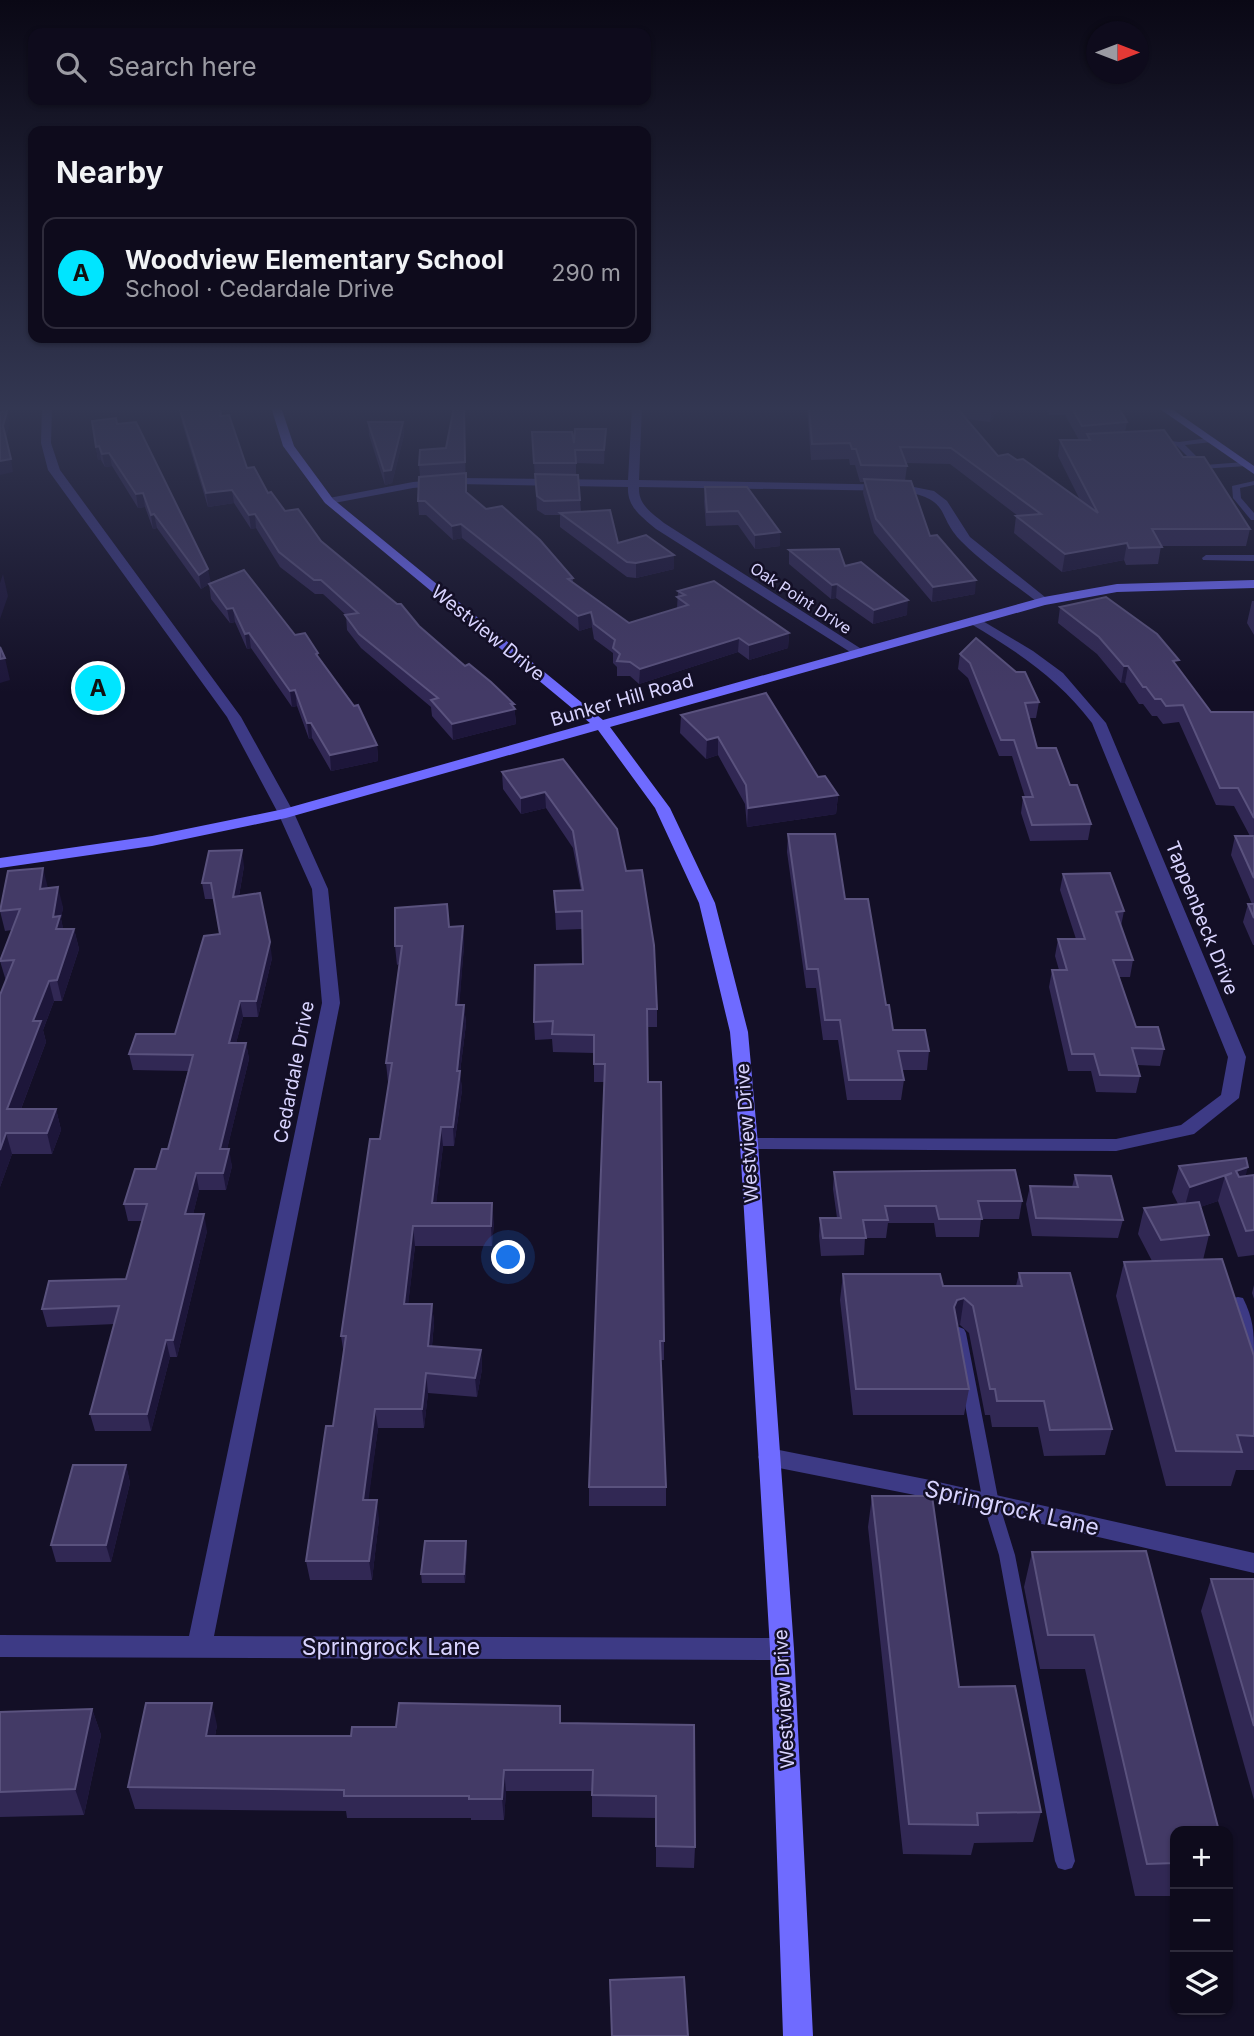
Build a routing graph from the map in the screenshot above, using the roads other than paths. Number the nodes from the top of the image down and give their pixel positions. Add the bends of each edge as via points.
1 (78, 502) edge
2 (330, 502) edge
3 (638, 502) edge
4 (942, 502) edge
5 (1240, 502) edge
6 (1254, 518) edge
7 (1206, 558) dead end
8 (1254, 558) edge
9 (1254, 584) edge
10 (1044, 601) junction
11 (976, 621) junction
12 (858, 653) junction
13 (602, 726) junction
14 (286, 813) junction
15 (0, 863) edge
16 (749, 1143) junction
17 (1238, 1302) edge
18 (959, 1333) edge
19 (1254, 1347) edge
20 (769, 1457) junction
21 (991, 1503) junction
22 (1254, 1563) edge
23 (0, 1646) edge
24 (199, 1647) junction
25 (782, 1649) junction
26 (1065, 1861) dead end
27 (799, 2036) edge

1 - 14 street, Cedardale Drive via 234,717
2 - 13 main road, Westview Drive
3 - 12 street, Oak Point Drive via 640,510 660,526
4 - 10 street via 964,539
5 - 6 lane
7 - 8 lane
9 - 10 main road, Bunker Hill Road via 1130,587
10 - 11 main road, Bunker Hill Road
11 - 12 main road, Bunker Hill Road
11 - 16 street, Tappenbeck Drive via 1046,664 1079,693 1099,723 1237,1057 1230,1098 1187,1130 1116,1145
12 - 13 main road, Bunker Hill Road
13 - 14 main road, Bunker Hill Road
13 - 16 main road, Westview Drive via 662,808 707,903 739,1032
14 - 15 main road, Bunker Hill Road via 152,841
14 - 24 street, Cedardale Drive via 320,889 331,1003
16 - 20 main road, Westview Drive
17 - 19 lane
18 - 21 lane
20 - 21 street, Springrock Lane
20 - 25 main road, Westview Drive
21 - 22 street, Springrock Lane
21 - 26 lane via 1007,1555
23 - 24 street, Springrock Lane
24 - 25 street, Springrock Lane
25 - 27 main road, Westview Drive

